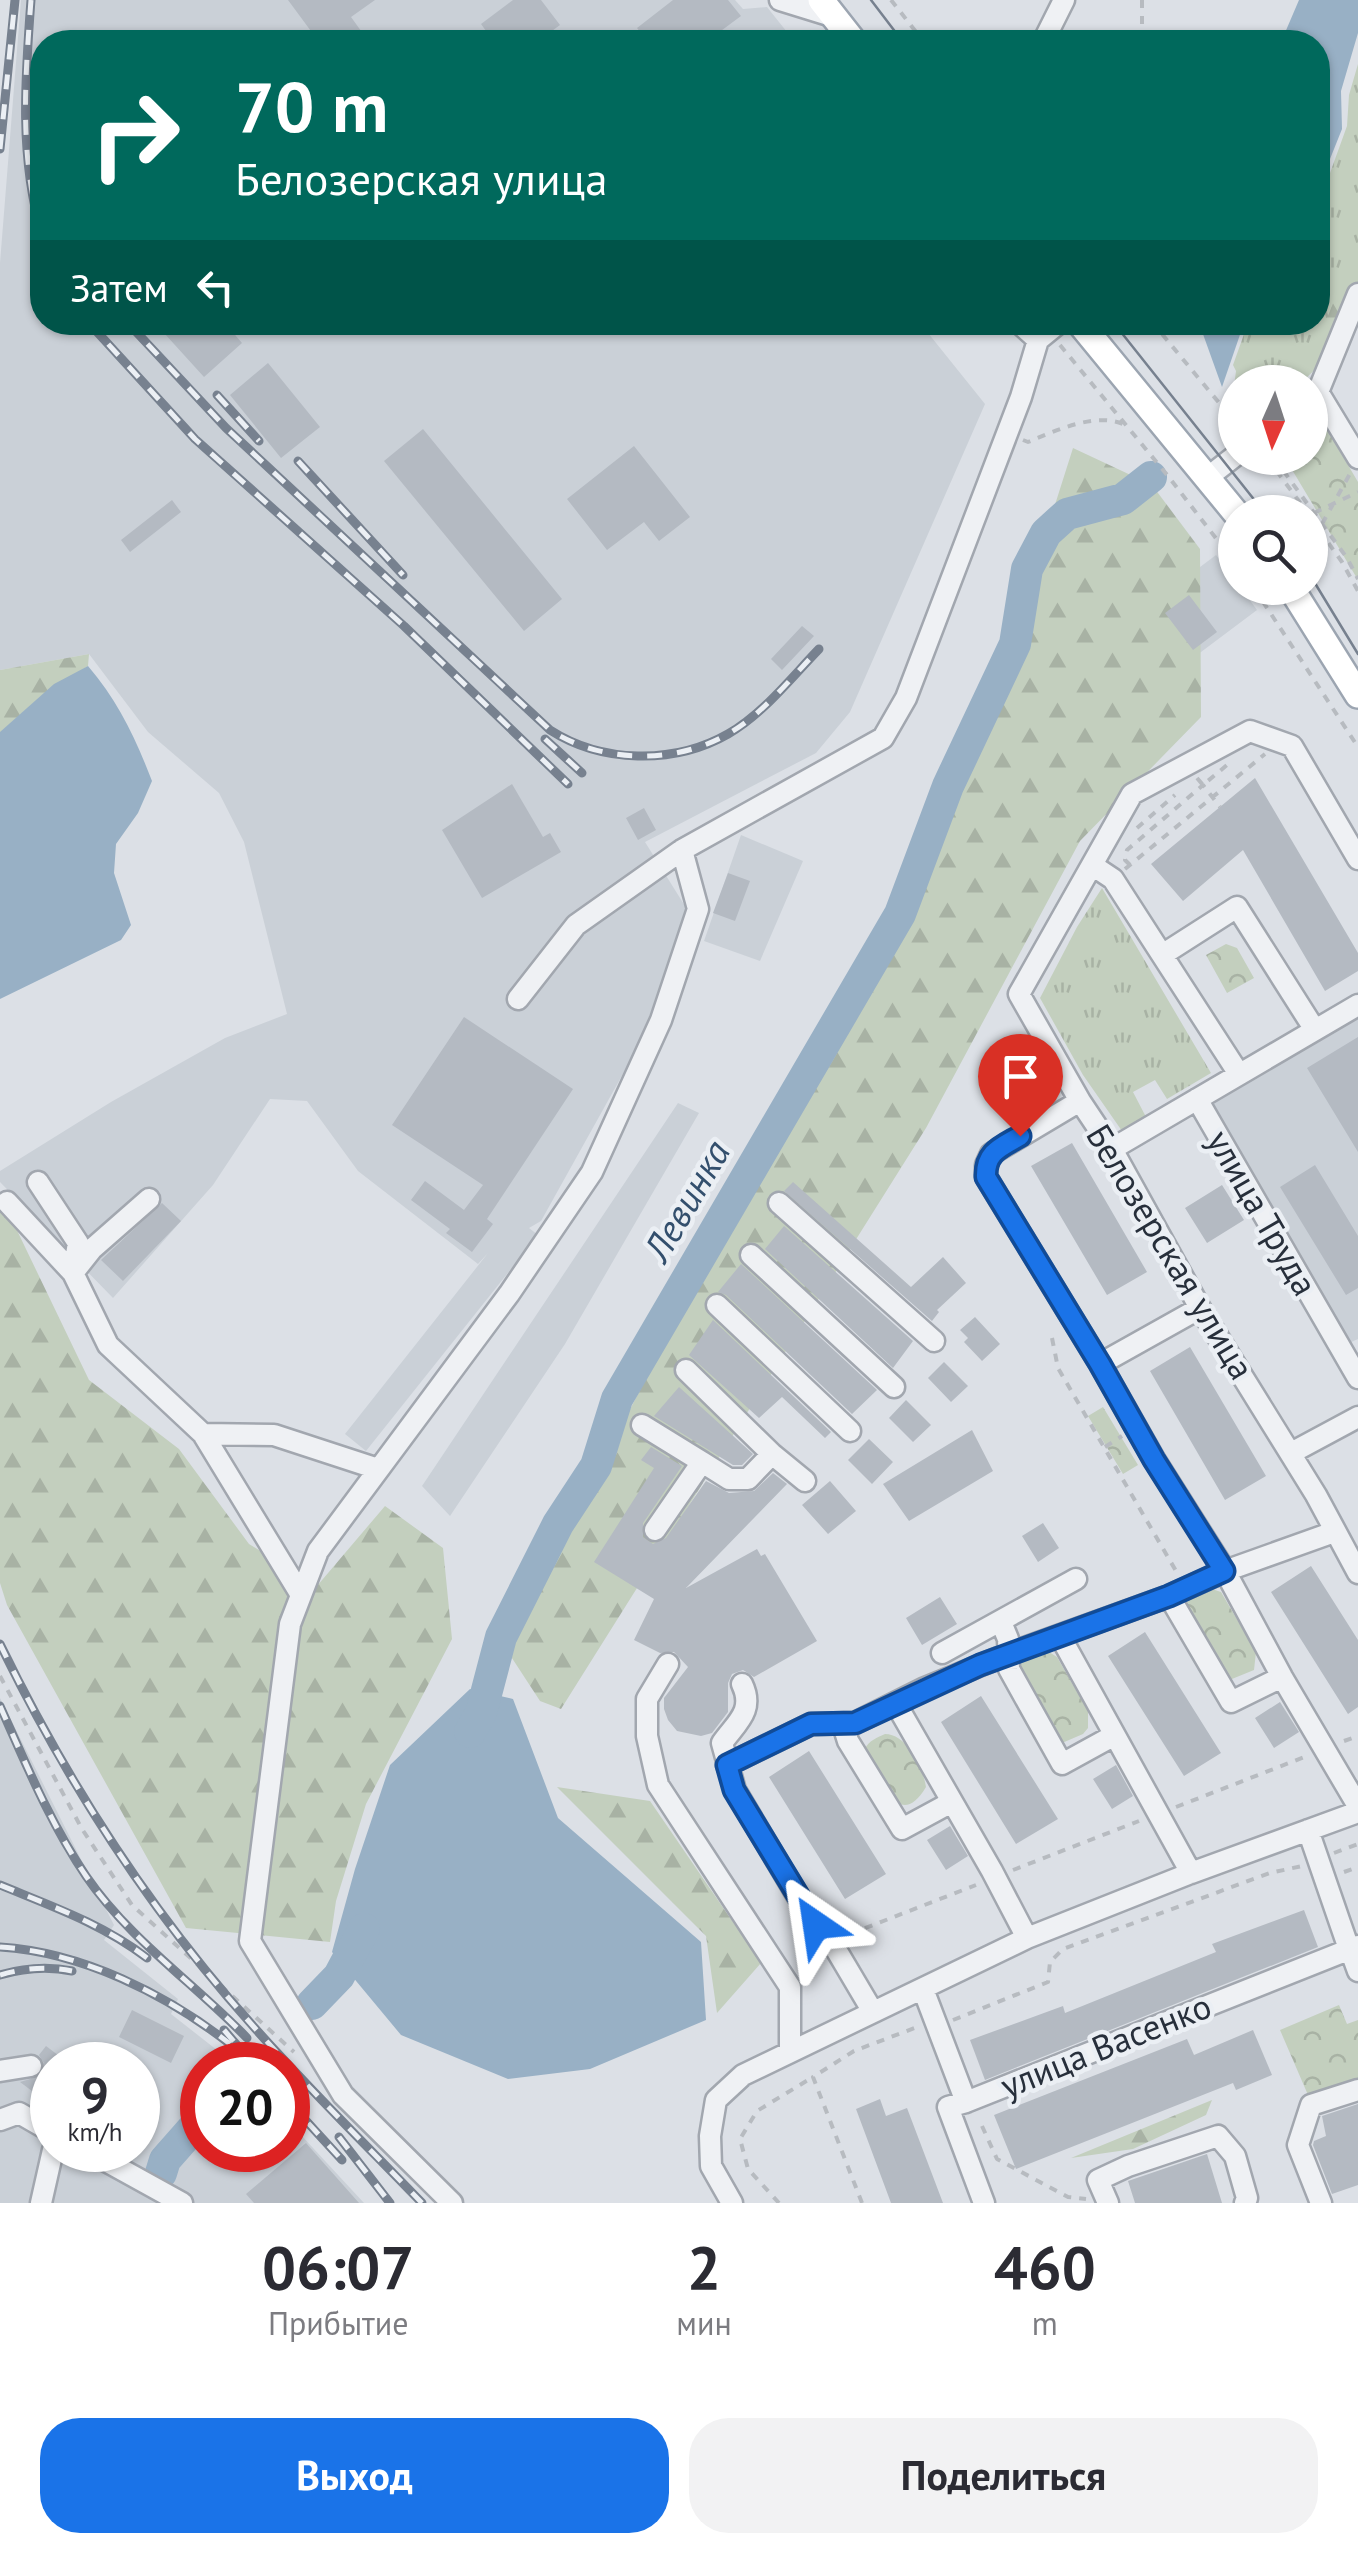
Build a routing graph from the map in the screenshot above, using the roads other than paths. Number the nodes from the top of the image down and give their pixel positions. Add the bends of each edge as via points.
1 (780, 0) edge
2 (1064, 0) edge
3 (828, 9) edge
4 (845, 30) edge
5 (1049, 30) edge
6 (1358, 294) edge
7 (1047, 335) edge
8 (1090, 335) edge
9 (1327, 365) edge
10 (1328, 415) edge
11 (1358, 459) edge
12 (1218, 469) edge
13 (1207, 478) junction
14 (1221, 495) edge
15 (1302, 605) edge
16 (1358, 695) edge
17 (682, 850) junction
18 (1358, 858) edge
19 (1092, 865) junction
20 (1162, 955) junction
21 (518, 999) dead end
22 (1358, 1005) edge
23 (1315, 1030) junction
24 (1239, 1074) junction
25 (1196, 1099) junction
26 (1080, 1102) junction
27 (1112, 1149) junction
28 (38, 1182) dead end
29 (149, 1198) dead end
30 (7, 1202) dead end
31 (779, 1202) dead end
32 (751, 1255) dead end
33 (74, 1273) junction
34 (717, 1306) dead end
35 (1200, 1308) junction
36 (934, 1341) dead end
37 (1352, 1354) edge
38 (1100, 1364) junction
39 (686, 1370) dead end
40 (1358, 1378) edge
41 (894, 1387) dead end
42 (1358, 1418) edge
43 (642, 1425) dead end
44 (850, 1431) dead end
45 (202, 1434) junction
46 (1291, 1453) junction
47 (772, 1454) junction
48 (702, 1462) junction
49 (378, 1469) junction
50 (804, 1481) dead end
51 (655, 1530) dead end
52 (1334, 1532) junction
53 (1224, 1571) junction
54 (1358, 1573) edge
55 (1076, 1579) dead end
56 (1178, 1592) junction
57 (302, 1595) junction
58 (1001, 1622) junction
59 (1060, 1636) junction
60 (942, 1653) dead end
61 (1008, 1654) junction
62 (668, 1664) dead end
63 (1282, 1677) junction
64 (742, 1684) dead end
65 (896, 1704) junction
66 (843, 1725) junction
67 (1113, 1736) junction
68 (727, 1765) junction
69 (950, 1803) junction
70 (1358, 1809) edge
71 (1308, 1830) junction
72 (1191, 1873) junction
73 (1027, 1938) junction
74 (1354, 1947) edge
75 (1358, 1971) edge
76 (923, 1989) junction
77 (874, 2012) junction
78 (790, 2051) junction
79 (30, 2066) tunnel mouth
80 (0, 2071) edge
81 (1358, 2090) edge
82 (0, 2100) edge
83 (966, 2102) junction
84 (10, 2116) edge
85 (48, 2172) edge
86 (126, 2172) edge
87 (1108, 2202) edge
88 (41, 2203) edge
89 (182, 2203) edge
90 (452, 2203) edge
91 (732, 2203) edge
92 (984, 2203) edge
93 (1245, 2203) edge
94 (1321, 2203) edge

1 - 3 street
2 - 5 street
3 - 4 main road
6 - 9 street
7 - 17 street via 906,698 883,738
8 - 13 main road
10 - 11 street
12 - 13 street
13 - 14 main road
15 - 16 main road
17 - 21 street via 576,925
17 - 49 street via 698,909 661,1020 592,1172
18 - 19 street via 1292,746 1250,731 1132,794
19 - 20 street via 1122,872
19 - 26 street via 1019,994
20 - 23 street via 1237,907
20 - 24 street
22 - 23 street
23 - 24 street
24 - 25 street
25 - 27 street
25 - 37 street, улица Труда
26 - 27 street, Белозерская улица
26 - 38 street, Белозерская улица via 990,1154 986,1177
27 - 35 street, Белозерская улица
28 - 33 street via 78,1243
29 - 33 street
30 - 33 street
31 - 36 street
32 - 41 street
33 - 45 street via 108,1345
34 - 44 street
35 - 38 street
35 - 46 street, Белозерская улица
37 - 40 street, улица Труда
38 - 53 street, Белозерская улица
39 - 47 street
42 - 46 street
43 - 48 street
45 - 49 street via 274,1435
45 - 57 street
46 - 52 street, Белозерская улица
47 - 48 street via 748,1479 730,1479
47 - 50 street
48 - 51 street
49 - 57 street via 318,1551
52 - 53 street
52 - 54 street, Белозерская улица
53 - 56 street
53 - 63 street, Белозерская улица
55 - 58 street
56 - 59 street
56 - 63 street via 1231,1702
57 - 90 street via 290,1624 278,1701 250,1940 343,2095
58 - 60 street
58 - 61 street
59 - 61 street
59 - 67 street
61 - 65 street
61 - 67 street via 1009,1669 1062,1764
62 - 78 street via 647,1700 658,1785 790,1987
63 - 70 street, Белозерская улица
64 - 68 street via 747,1708 722,1743
65 - 66 street
65 - 69 street
66 - 68 street via 811,1724
66 - 69 street via 902,1829
67 - 72 street
68 - 77 street via 734,1790
69 - 73 street
70 - 71 street, Белозерская улица
71 - 72 street, Белозерская улица
71 - 74 street
72 - 73 street, Белозерская улица
73 - 76 street, Белозерская улица
74 - 75 street
74 - 83 street, улица Васенко
76 - 77 street, Белозерская улица
76 - 83 street, улица Васенко
77 - 78 street, Белозерская улица
78 - 91 street, Белозерская улица via 743,2075 716,2100 711,2166
79 - 80 street
81 - 94 street via 1311,2106 1298,2144
82 - 84 street
83 - 92 street via 948,2107
85 - 88 street
86 - 89 street
87 - 93 street via 1098,2180 1218,2136 1235,2156

